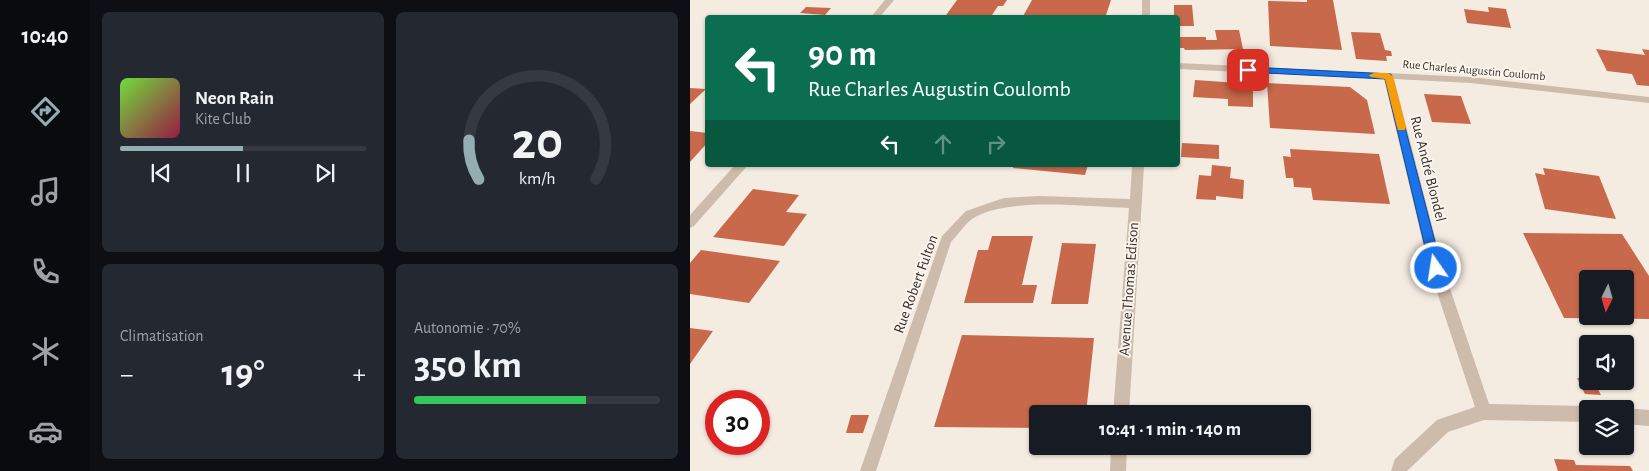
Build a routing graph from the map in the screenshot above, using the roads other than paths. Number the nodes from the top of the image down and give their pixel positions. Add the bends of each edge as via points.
1 (890, 0) edge
2 (1146, 0) edge
3 (877, 15) edge
4 (1146, 15) edge
5 (1180, 66) edge
6 (1388, 76) junction
7 (1649, 100) edge
8 (740, 167) edge
9 (1138, 167) edge
10 (1134, 204) junction
11 (690, 223) edge
12 (1122, 405) edge
13 (1484, 412) junction
14 (1579, 414) edge
15 (1634, 417) edge
16 (1649, 418) edge
17 (1119, 455) edge
18 (868, 471) edge
19 (1118, 471) edge
20 (1399, 471) edge

1 - 3 street
2 - 4 street
5 - 6 street, Rue Charles Augustin Coulomb
6 - 7 street, Rue Charles Augustin Coulomb via 1471,80
6 - 13 street, Rue André Blondel via 1436,268
8 - 11 street
9 - 10 street, Avenue Thomas Edison
10 - 12 street, Avenue Thomas Edison
10 - 18 street, Rue Robert Fulton via 1004,203 970,214 946,240
13 - 14 street
13 - 20 street via 1443,426
15 - 16 street
17 - 19 street

